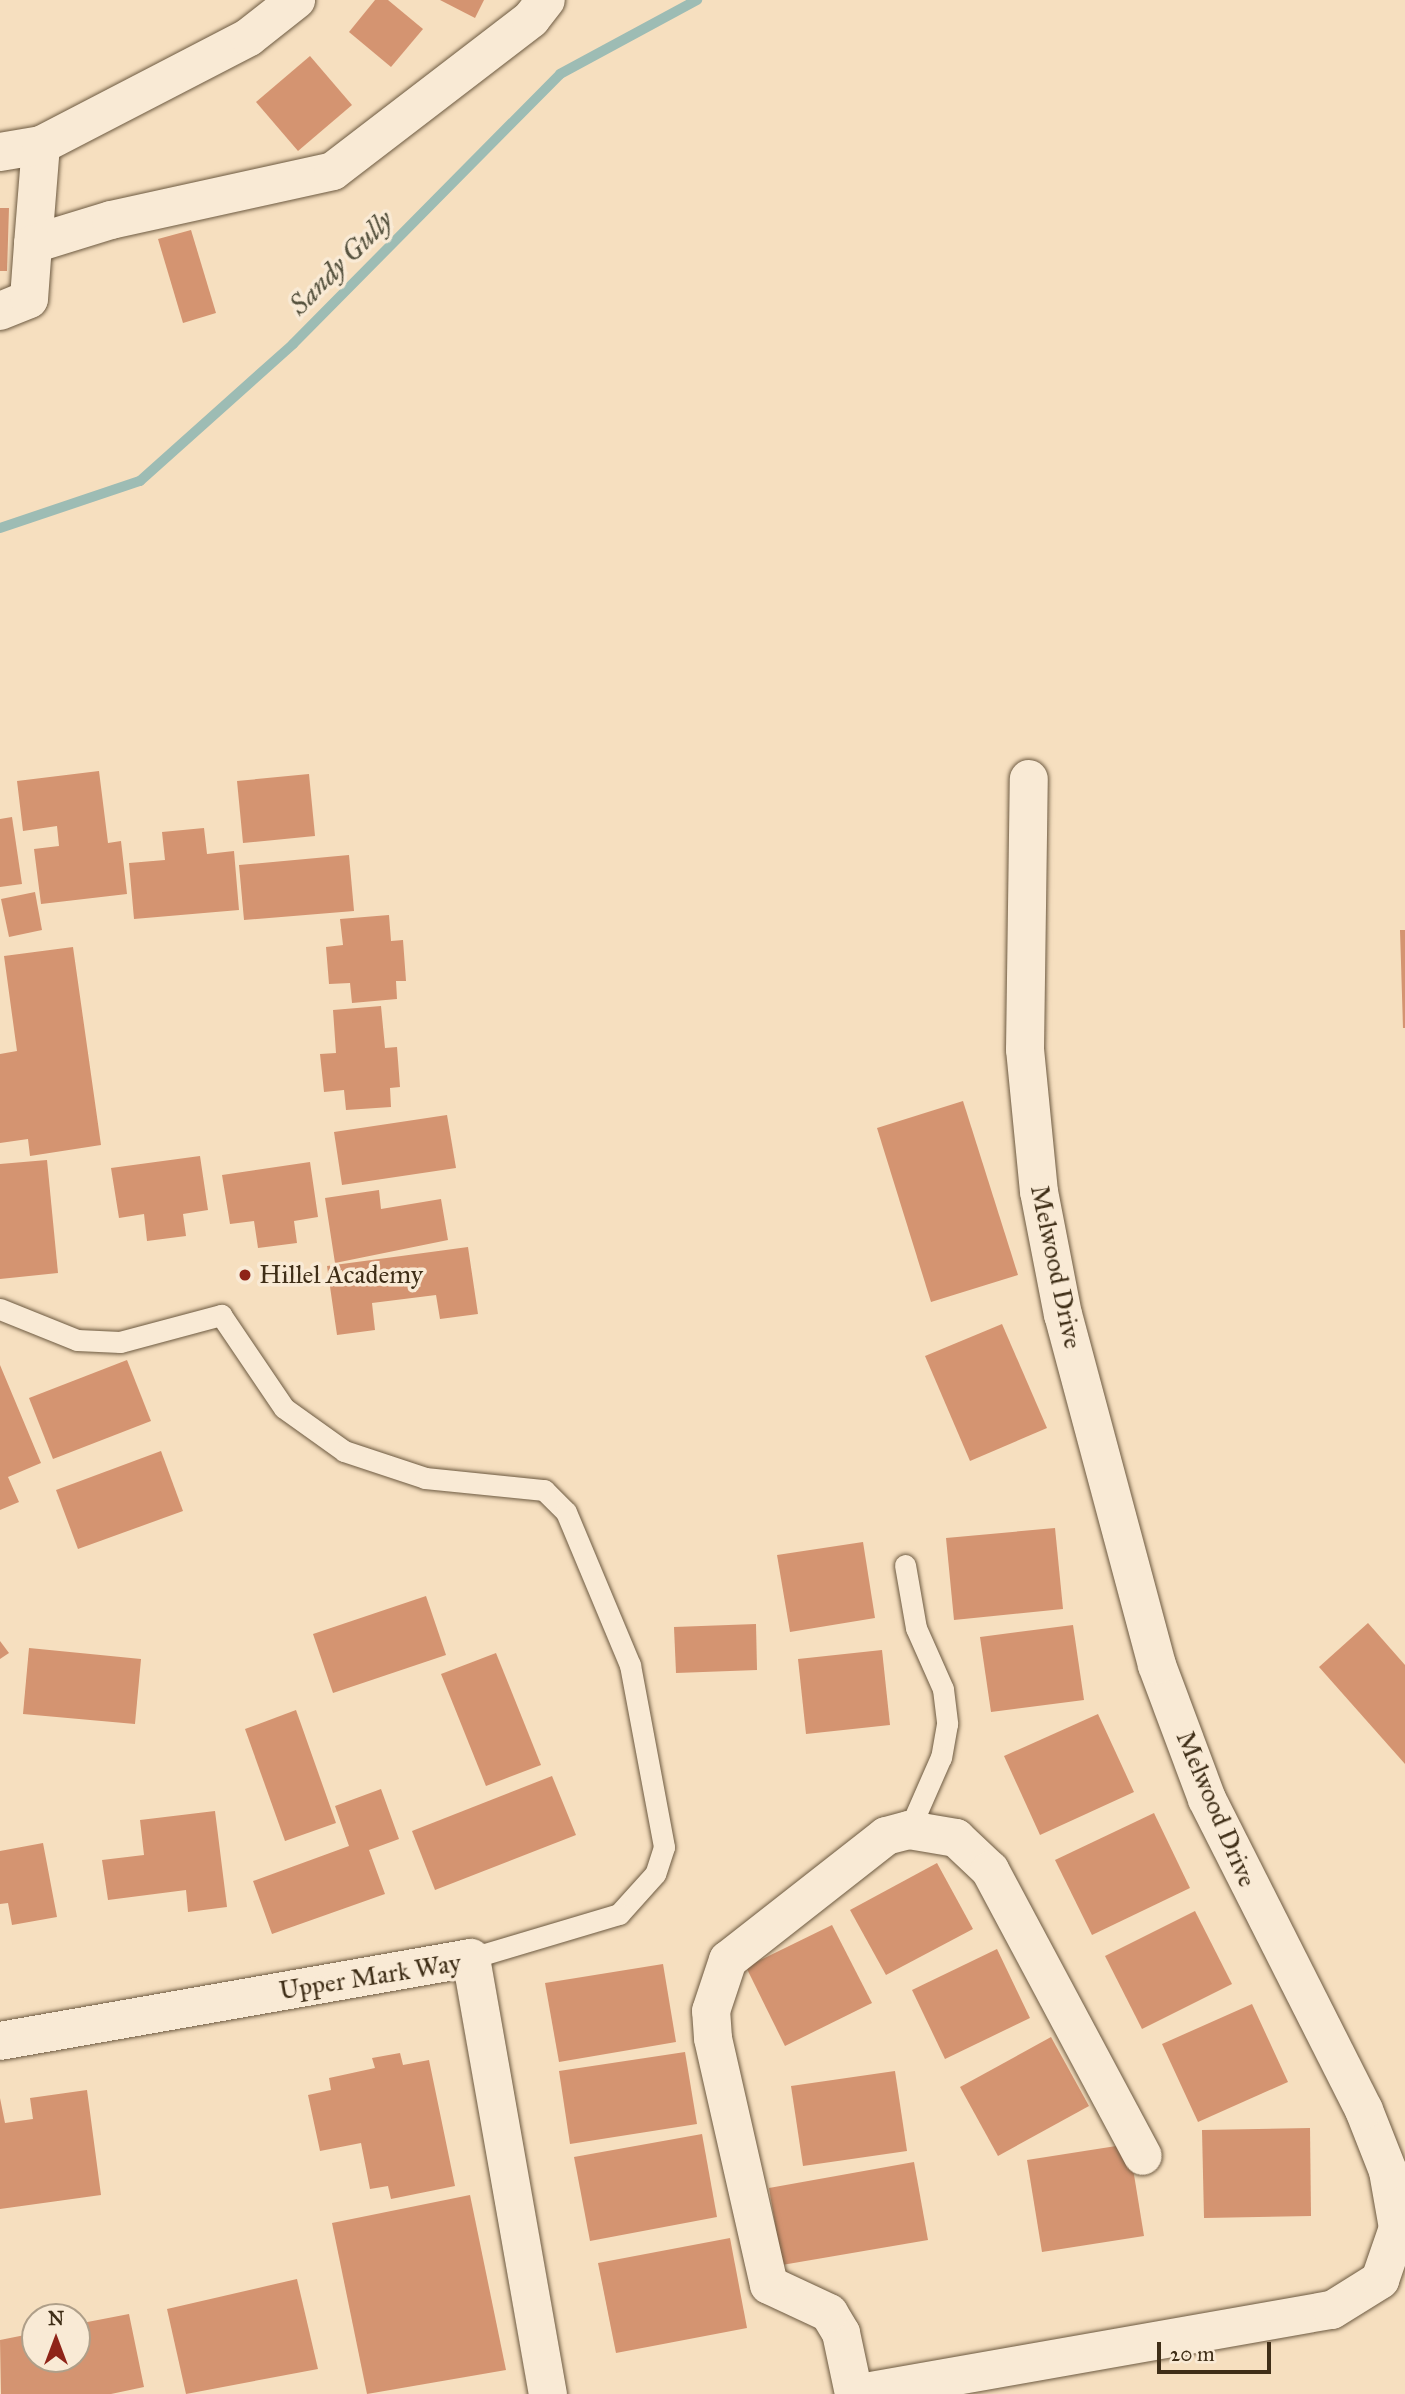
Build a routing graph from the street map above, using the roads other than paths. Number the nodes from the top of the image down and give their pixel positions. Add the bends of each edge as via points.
1 (296, 0) edge
2 (545, 0) edge
3 (41, 145) junction
4 (0, 152) edge
5 (33, 244) junction
6 (0, 311) edge
7 (1029, 779) dead end
8 (0, 1309) edge
9 (905, 1565) dead end
10 (909, 1830) junction
11 (471, 1958) junction
12 (0, 2040) edge
13 (1143, 2156) dead end
14 (1393, 2289) edge
15 (548, 2394) edge
16 (854, 2394) edge

1 - 3 street via 249,37
2 - 5 street via 531,19 333,171 111,220
3 - 4 street
3 - 5 street
5 - 6 street via 29,299
7 - 14 street, Melwood Drive via 1025,1049 1039,1192 1063,1315 1157,1665 1207,1800 1364,2110 1388,2171 1398,2228
8 - 11 lane via 88,1341 120,1342 221,1315 284,1408 344,1451 425,1478 544,1490 566,1512 630,1665 664,1847 655,1874 619,1914
9 - 10 lane via 916,1628 943,1689 947,1724 942,1758
10 - 13 street via 956,1838 990,1870
10 - 16 street via 866,1850 728,1960 710,2011 769,2285 829,2313
11 - 12 street, Upper Mark Way
11 - 15 street, Upper Mark Way
14 - 16 street, Melwood Drive via 1332,2310

